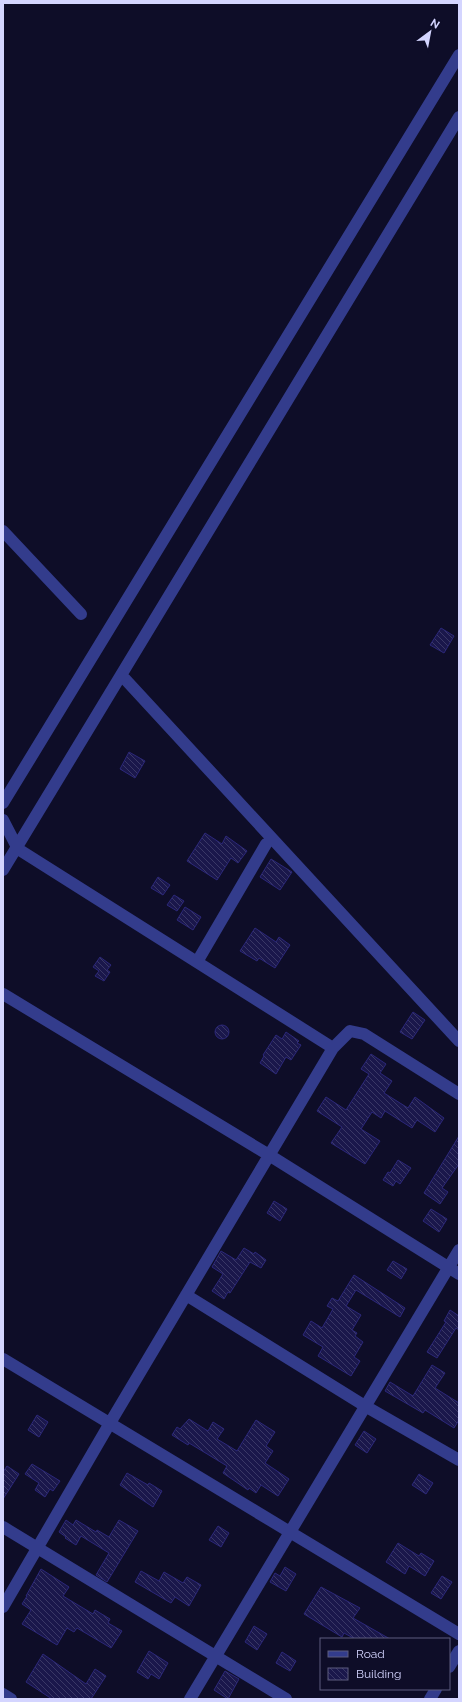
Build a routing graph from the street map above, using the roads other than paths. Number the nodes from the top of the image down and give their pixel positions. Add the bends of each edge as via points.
1 (459, 55) edge
2 (459, 117) edge
3 (3, 531) edge
4 (81, 614) dead end
5 (125, 679) dead end
6 (3, 803) edge
7 (3, 820) edge
8 (266, 844) dead end
9 (17, 847) junction
10 (3, 870) edge
11 (197, 962) junction
12 (3, 994) edge
13 (459, 1040) edge
14 (333, 1048) junction
15 (459, 1094) edge
16 (269, 1155) junction
17 (459, 1250) edge
18 (448, 1268) junction
19 (459, 1274) edge
20 (186, 1295) junction
21 (3, 1359) edge
22 (365, 1406) junction
23 (110, 1423) junction
24 (459, 1460) edge
25 (3, 1527) edge
26 (289, 1532) junction
27 (37, 1548) junction
28 (3, 1607) edge
29 (459, 1634) edge
30 (459, 1651) edge
31 (216, 1656) junction
32 (450, 1665) edge
33 (435, 1690) edge
34 (3, 1694) edge
35 (11, 1699) edge
36 (190, 1699) edge
37 (286, 1699) edge
38 (430, 1699) edge

1 - 6 street
2 - 9 street
3 - 4 street
5 - 13 street
7 - 9 street
8 - 11 street
9 - 10 street
9 - 11 street
11 - 14 street
12 - 16 street
14 - 15 street via 350,1031 364,1034
14 - 16 street
16 - 18 street
16 - 20 street
17 - 18 street
18 - 19 street
18 - 22 street
20 - 22 street
20 - 23 street
21 - 23 street
22 - 24 street
22 - 26 street
23 - 26 street
23 - 27 street
25 - 27 street
26 - 29 street
26 - 31 street
27 - 28 street
27 - 31 street
30 - 32 street
31 - 36 street
31 - 37 street
33 - 38 street
34 - 35 street

